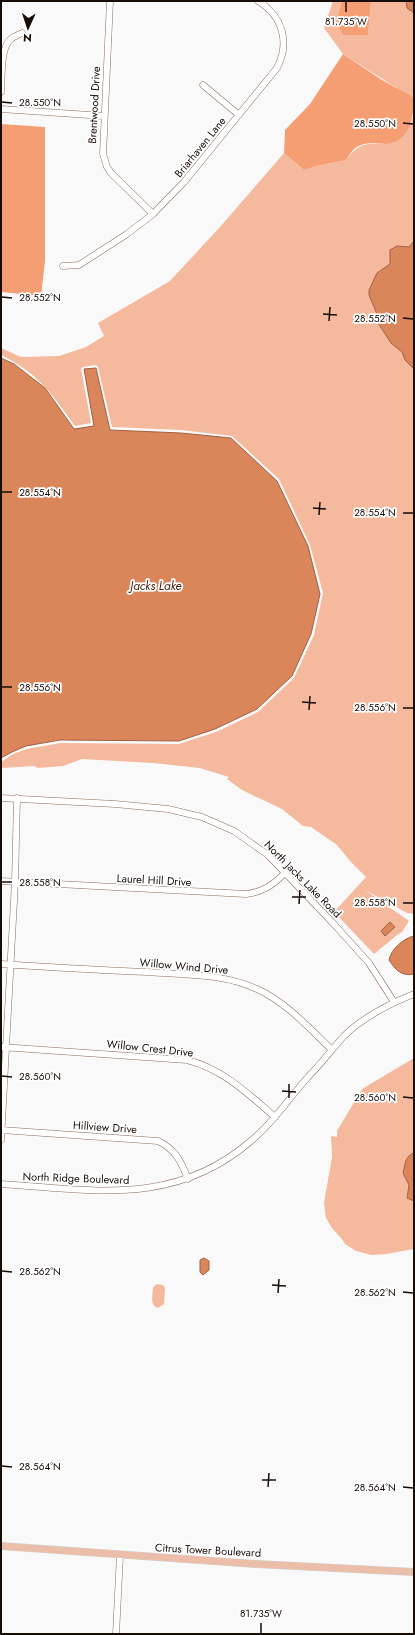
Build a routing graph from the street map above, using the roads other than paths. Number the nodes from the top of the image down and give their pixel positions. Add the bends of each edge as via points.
1 (110, 1) edge
2 (258, 1) edge
3 (22, 33) dead end
4 (203, 85) dead end
5 (1, 92) edge
6 (1, 109) edge
7 (239, 115) junction
8 (104, 116) junction
9 (153, 214) junction
10 (63, 266) dead end
11 (1, 798) edge
12 (17, 798) junction
13 (285, 873) junction
14 (1, 881) edge
15 (15, 882) junction
16 (1, 964) edge
17 (11, 964) junction
18 (414, 994) edge
19 (394, 1002) junction
20 (4, 1047) edge
21 (332, 1050) junction
22 (275, 1117) junction
23 (1, 1130) edge
24 (1, 1140) edge
25 (188, 1178) junction
26 (1, 1184) edge
27 (1, 1546) edge
28 (120, 1555) junction
29 (414, 1572) edge
30 (116, 1634) edge

1 - 8 street, Brentwood Drive
2 - 7 street, Briarhaven Lane via 271,10 280,24 284,38 283,54 276,68
3 - 5 street via 10,39 5,48
4 - 7 street
6 - 8 street
7 - 9 street, Briarhaven Lane via 184,182
8 - 9 street, Brentwood Drive via 102,147 107,167
9 - 10 street, Briarhaven Lane via 79,265
11 - 12 street, North Jacks Lake Road
12 - 13 street, North Jacks Lake Road via 151,806 186,812 234,831 256,845
12 - 15 street
13 - 15 street, Laurel Hill Drive via 271,886 246,894
13 - 19 street, North Jacks Lake Road via 369,963
14 - 15 street, Laurel Hill Drive
15 - 17 street
16 - 17 street, Willow Wind Drive
17 - 20 street
17 - 21 street, Willow Wind Drive via 193,975 231,980 258,989 274,998
18 - 19 street, North Ridge Boulevard
19 - 21 street, North Ridge Boulevard via 355,1027
20 - 22 street, Willow Crest Drive via 174,1058 198,1062 229,1078
20 - 23 street
21 - 22 street, North Ridge Boulevard
22 - 25 street, North Ridge Boulevard via 237,1153 207,1171
23 - 24 street
23 - 25 street, Hillview Drive via 158,1141 176,1154
25 - 26 street, North Ridge Boulevard via 154,1188 121,1191
27 - 28 main road, Citrus Tower Boulevard
28 - 29 main road, Citrus Tower Boulevard
28 - 30 street

